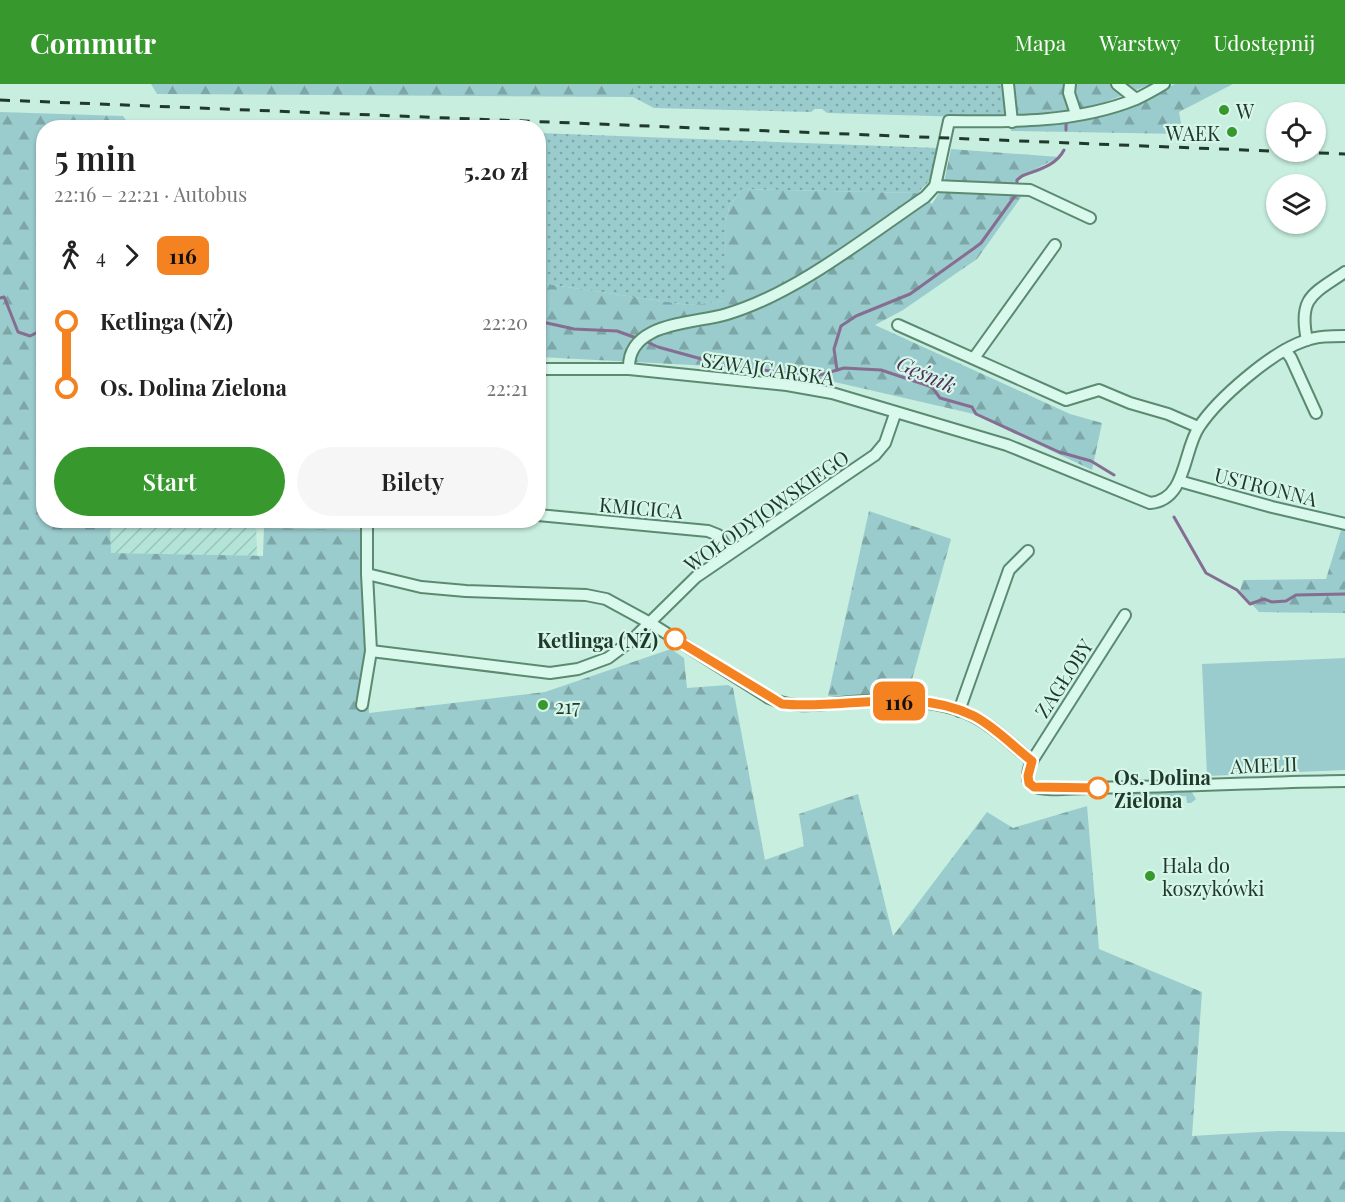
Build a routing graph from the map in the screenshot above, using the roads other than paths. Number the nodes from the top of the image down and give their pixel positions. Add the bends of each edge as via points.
1 (1008, 84) edge
2 (1070, 84) edge
3 (1117, 84) edge
4 (1164, 84) edge
5 (1136, 99) junction
6 (1076, 114) junction
7 (1012, 122) junction
8 (935, 186) junction
9 (1090, 218) dead end
10 (1055, 245) dead end
11 (1345, 272) edge
12 (898, 325) dead end
13 (1345, 336) edge
14 (1307, 340) junction
15 (1285, 350) junction
16 (974, 358) junction
17 (546, 369) edge
18 (629, 369) junction
19 (1316, 412) dead end
20 (895, 414) junction
21 (1198, 427) junction
22 (1179, 481) junction
23 (546, 516) edge
24 (1345, 524) edge
25 (367, 528) edge
26 (1028, 551) dead end
27 (730, 553) junction
28 (367, 574) junction
29 (1125, 615) dead end
30 (650, 623) junction
31 (371, 651) junction
32 (362, 705) dead end
33 (959, 711) junction
34 (1032, 761) junction
35 (1345, 781) edge

1 - 7 street
2 - 6 street
3 - 5 street
4 - 5 street
5 - 6 street
6 - 7 street
7 - 8 street via 949,121
8 - 9 street via 1018,189 1040,194
8 - 18 street via 925,197 815,271 760,302 727,315 654,330 635,345
10 - 16 street
11 - 14 street via 1312,296 1305,307
12 - 16 street
13 - 14 street
14 - 15 street
15 - 19 street
15 - 21 street via 1232,392
16 - 21 street via 1066,400 1099,390
17 - 18 street, SZWAJCARSKA
18 - 20 street, SZWAJCARSKA via 799,387 832,393
20 - 22 street, SZWAJCARSKA via 1007,445 1140,500 1155,502 1164,498
20 - 27 street, WOŁODYJOWSKIEGO via 883,446 874,455
21 - 22 street
22 - 24 street, USTRONNA
23 - 27 street, KMICICA via 708,531 718,535
25 - 28 street
26 - 33 street via 1009,570
27 - 30 street, WOŁODYJOWSKIEGO via 696,577
28 - 30 street via 432,588 586,594 606,599
28 - 31 street
29 - 34 street, ZAGŁOBY
30 - 31 street, WOŁODYJOWSKIEGO via 608,658 578,669 550,673
30 - 33 street via 782,704 908,702
31 - 32 street
33 - 34 street via 983,721
34 - 35 street, AMELII via 1029,783 1040,788

